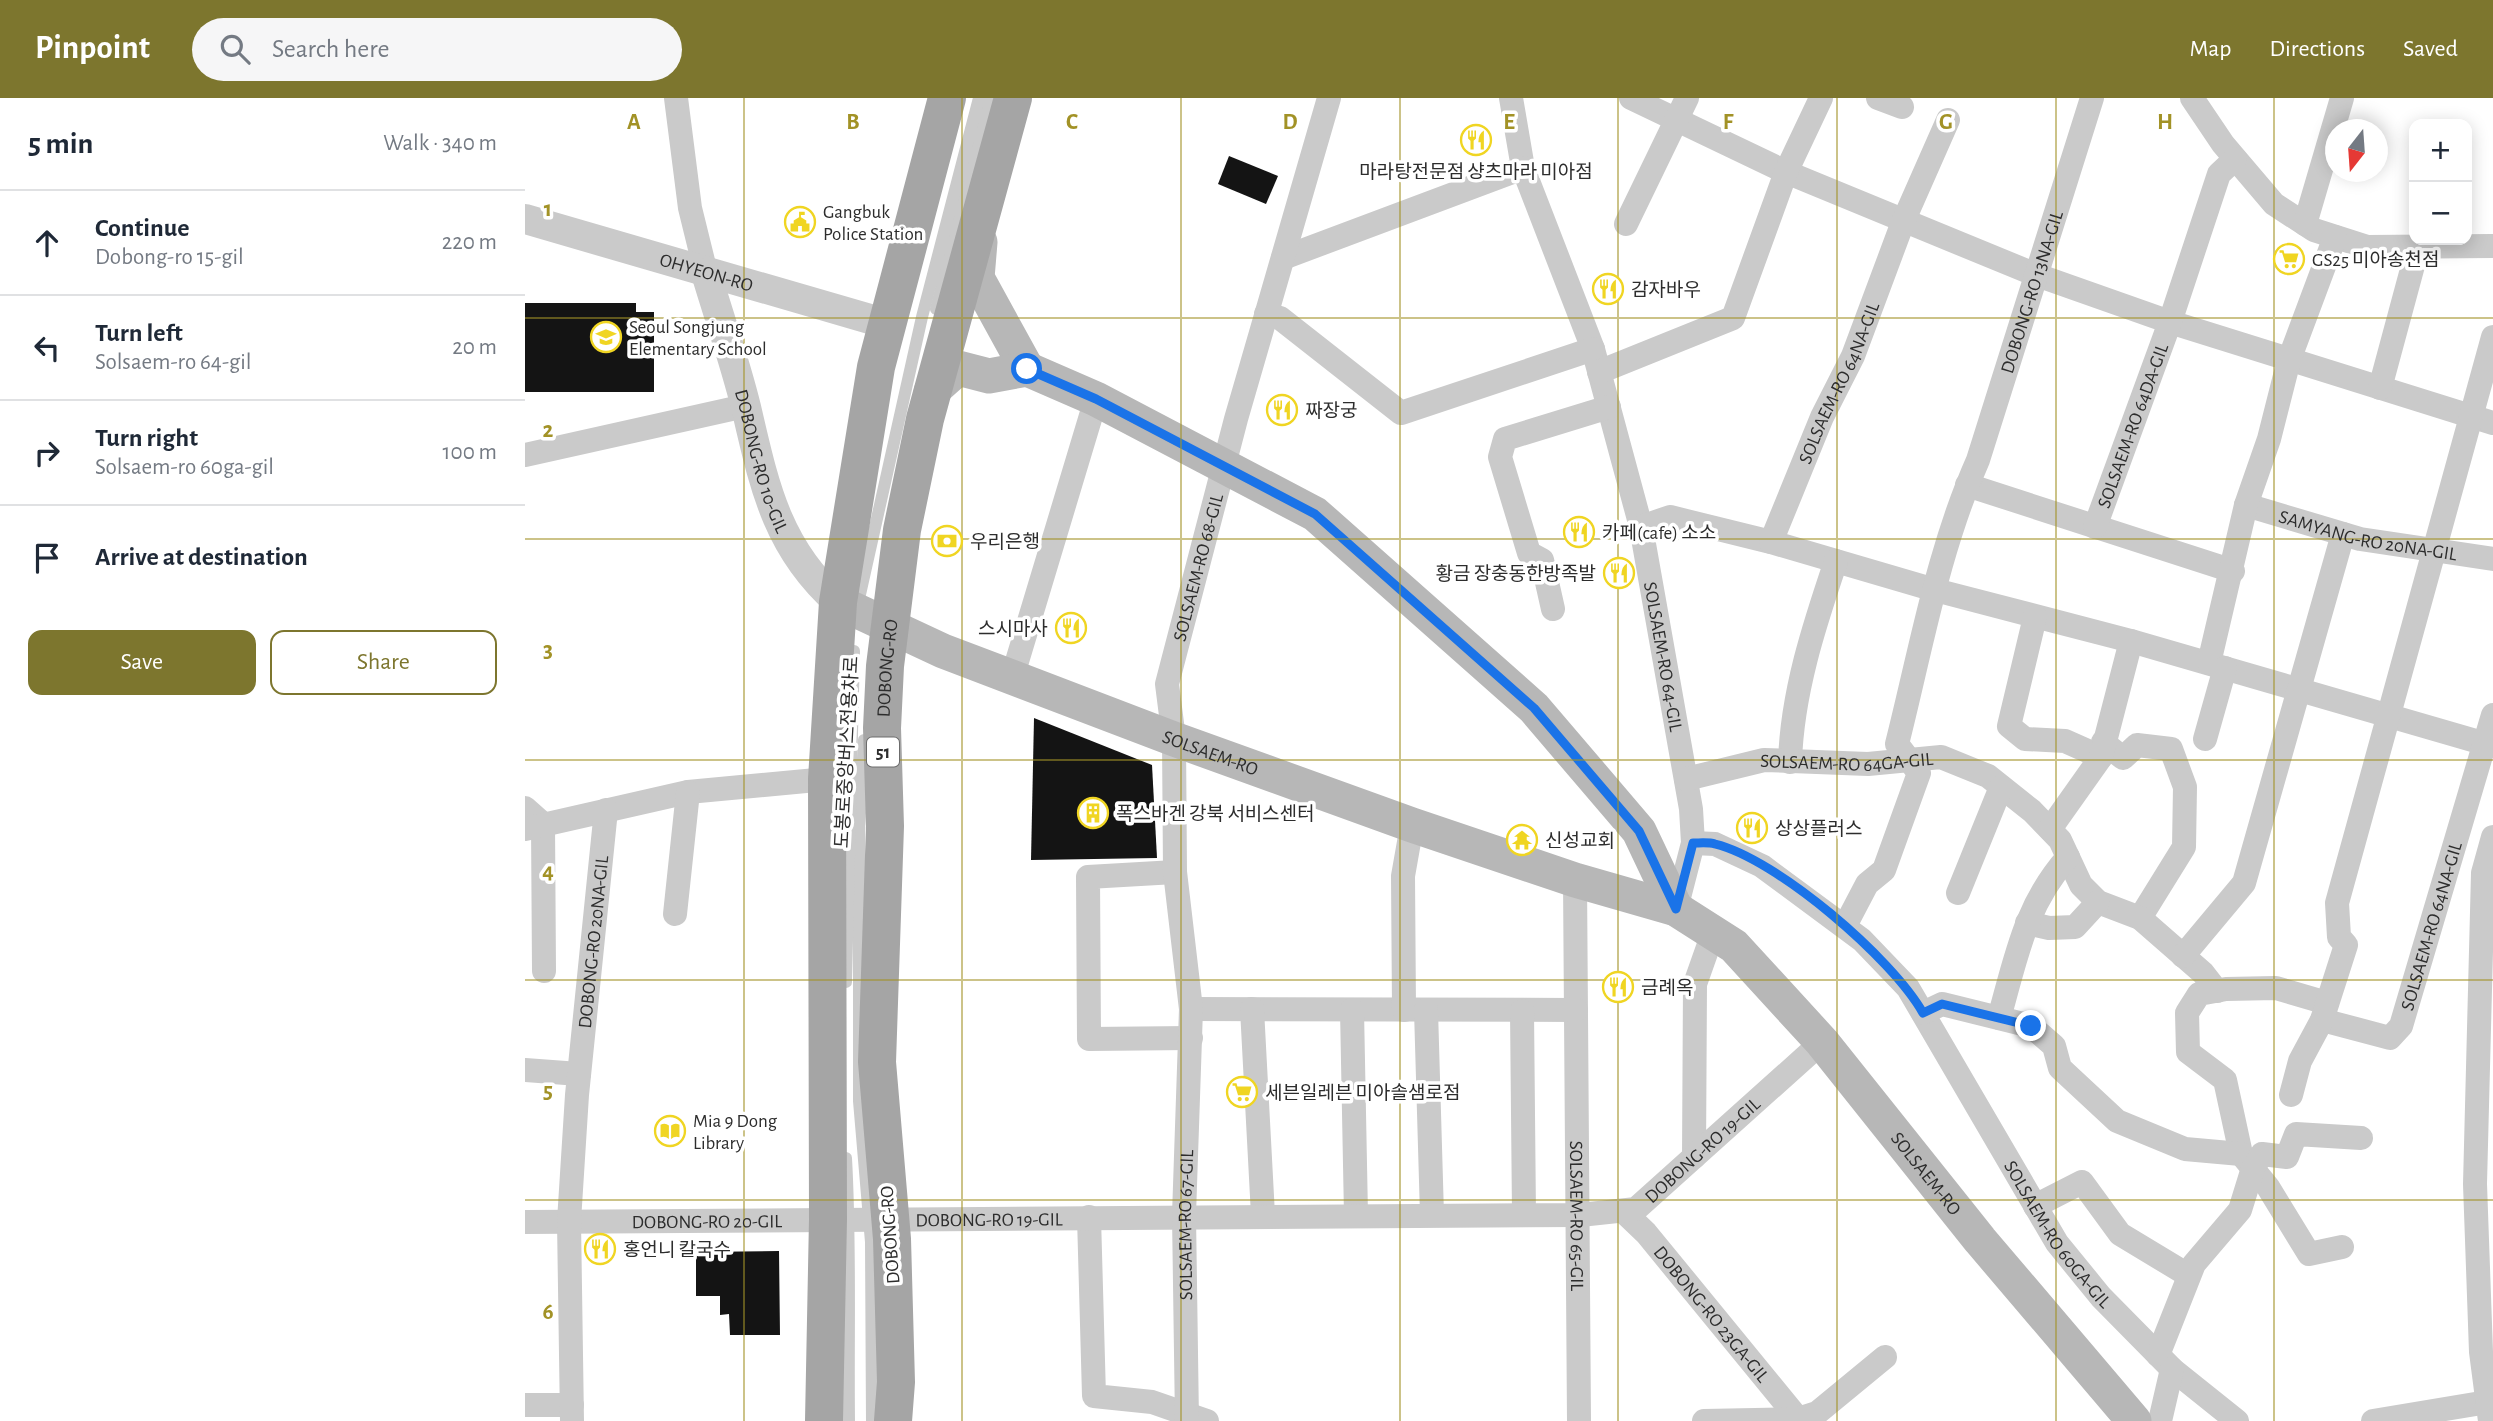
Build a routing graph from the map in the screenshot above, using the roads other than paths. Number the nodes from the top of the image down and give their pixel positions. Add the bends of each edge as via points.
1 (677, 98) edge
2 (968, 98) edge
3 (979, 98) edge
4 (989, 98) edge
5 (1013, 98) edge
6 (1329, 98) edge
7 (1511, 98) edge
8 (1630, 98) edge
9 (1821, 98) edge
10 (1878, 98) edge
11 (2092, 98) edge
12 (2192, 98) edge
13 (2342, 98) edge
14 (1902, 107) dead end
15 (1681, 108) edge
16 (954, 110) edge
17 (1948, 120) dead end
18 (2235, 159) junction
19 (1523, 168) junction
20 (1786, 172) junction
21 (970, 218) junction
22 (525, 219) edge
23 (1903, 222) junction
24 (1626, 224) dead end
25 (2305, 224) junction
26 (2335, 237) junction
27 (2493, 246) edge
28 (2418, 247) junction
29 (1283, 258) junction
30 (944, 272) junction
31 (706, 273) junction
32 (2034, 274) junction
33 (1266, 314) junction
34 (2170, 322) junction
35 (887, 324) junction
36 (2493, 337) edge
37 (944, 352) junction
38 (2290, 360) junction
39 (1596, 361) junction
40 (1027, 369) junction
41 (2379, 388) junction
42 (931, 392) junction
43 (1096, 399) junction
44 (745, 405) junction
45 (1609, 407) junction
46 (2482, 420) edge
47 (525, 455) edge
48 (1224, 467) junction
49 (1967, 485) junction
50 (2246, 505) junction
51 (1641, 527) junction
52 (2095, 527) junction
53 (2343, 534) junction
54 (1770, 542) junction
55 (884, 548) dead end
56 (2435, 549) junction
57 (2493, 559) edge
58 (1836, 561) junction
59 (2232, 571) junction
60 (1935, 590) junction
61 (1553, 609) dead end
62 (2035, 617) junction
63 (865, 620) junction
64 (2131, 640) junction
65 (2217, 665) junction
66 (1012, 678) junction
67 (2297, 689) junction
68 (867, 696) dead end
69 (2388, 715) junction
70 (2493, 715) edge
71 (1174, 739) junction
72 (2205, 739) dead end
73 (2489, 744) edge
74 (2102, 749) junction
75 (1910, 760) junction
76 (1790, 762) junction
77 (827, 779) junction
78 (1686, 779) junction
79 (2001, 787) junction
80 (688, 792) junction
81 (606, 810) junction
82 (531, 820) edge
83 (1412, 825) junction
84 (2050, 829) junction
85 (2493, 837) edge
86 (1693, 843) junction
87 (2068, 857) junction
88 (1175, 872) junction
89 (1575, 880) junction
90 (1958, 893) dead end
91 (2098, 902) junction
92 (1676, 909) junction
93 (675, 914) dead end
94 (2140, 918) junction
95 (2027, 923) junction
96 (1845, 926) junction
97 (1713, 933) junction
98 (2183, 956) junction
99 (544, 971) dead end
100 (2486, 990) edge
101 (2217, 992) junction
102 (1191, 1009) junction
103 (1252, 1009) junction
104 (1352, 1010) junction
105 (1415, 1010) junction
106 (1576, 1010) junction
107 (1522, 1011) junction
108 (2324, 1011) junction
109 (1923, 1013) junction
110 (1999, 1018) junction
111 (845, 1035) dead end
112 (1191, 1038) junction
113 (1822, 1042) junction
114 (525, 1070) edge
115 (579, 1074) junction
116 (2291, 1095) dead end
117 (2361, 1138) dead end
118 (845, 1141) dead end
119 (1694, 1157) junction
120 (2247, 1161) junction
121 (2035, 1206) junction
122 (1623, 1211) junction
123 (1184, 1215) junction
124 (1263, 1215) junction
125 (1356, 1215) junction
126 (1432, 1215) junction
127 (1524, 1215) junction
128 (1580, 1215) junction
129 (1089, 1217) junction
130 (859, 1220) junction
131 (569, 1221) junction
132 (525, 1222) edge
133 (2342, 1247) dead end
134 (2188, 1275) junction
135 (1885, 1357) dead end
136 (2165, 1362) junction
137 (1094, 1396) joint
138 (525, 1405) edge
139 (2490, 1408) edge
140 (572, 1413) edge
141 (1194, 1418) edge
142 (1799, 1420) edge
143 (824, 1421) edge
144 (849, 1421) edge
145 (873, 1421) edge
146 (894, 1421) edge
147 (1579, 1421) edge
148 (1704, 1421) edge
149 (2134, 1421) edge
150 (2160, 1421) edge
151 (2237, 1421) edge
152 (2373, 1421) edge

1 - 31 street, DOBONG-RO 10-GIL via 690,208
2 - 16 lane
3 - 63 lane via 922,317
4 - 21 lane
5 - 21 main road, DOBONG-RO / 51 via 1001,143
6 - 29 street, SOLSAEM-RO 68-GIL
7 - 19 street, SOLSAEM-RO 64-GIL
8 - 15 street, SOLSAEM-RO 64DA-GIL
9 - 20 street
10 - 14 street
11 - 32 street, DOBONG-RO 13NA-GIL
12 - 18 street
13 - 25 street
15 - 20 street, SOLSAEM-RO 64DA-GIL
15 - 24 street
16 - 35 main road, DOBONG-RO / 51 via 929,167
17 - 23 street
18 - 25 street via 2274,204
18 - 34 street via 2219,174
19 - 29 street
19 - 39 street, SOLSAEM-RO 64-GIL
20 - 23 street, SOLSAEM-RO 64DA-GIL
20 - 39 street via 1733,318
21 - 30 lane
21 - 37 main road, DOBONG-RO / 51
21 - 40 main road via 977,278
22 - 31 street, OHYEON-RO
23 - 32 street, SOLSAEM-RO 64DA-GIL
23 - 54 street, SOLSAEM-RO 64NA-GIL via 1853,356
25 - 26 street
26 - 28 street via 2367,247
26 - 38 street
27 - 28 street
28 - 41 street
29 - 33 street, SOLSAEM-RO 68-GIL
30 - 37 lane
30 - 55 lane via 900,451
31 - 35 street, OHYEON-RO
31 - 44 street, DOBONG-RO 10-GIL
32 - 34 street, SOLSAEM-RO 64DA-GIL
32 - 49 street, DOBONG-RO 13NA-GIL
33 - 39 street via 1280,318 1401,413
33 - 48 street, SOLSAEM-RO 68-GIL
34 - 38 street, SOLSAEM-RO 64DA-GIL
34 - 52 street, SOLSAEM-RO 64DA-GIL
35 - 63 main road, DOBONG-RO / 51 via 869,404
36 - 46 street
37 - 42 main road, DOBONG-RO / 51
38 - 41 street, SOLSAEM-RO 64DA-GIL
38 - 50 street
39 - 45 street, SOLSAEM-RO 64-GIL
40 - 42 main road via 989,376 958,368
40 - 43 main road
41 - 46 street, SOLSAEM-RO 64DA-GIL
42 - 63 main road, DOBONG-RO / 51 via 902,530
43 - 48 main road
43 - 66 street
44 - 47 street
44 - 63 street, DOBONG-RO 10-GIL via 769,502 783,532 801,561
45 - 51 street, SOLSAEM-RO 64-GIL
45 - 61 street via 1504,439 1500,457 1529,553 1542,560
46 - 56 street
48 - 71 street, SOLSAEM-RO 68-GIL via 1167,684
48 - 92 main road via 1315,514 1534,708 1639,831
49 - 52 street
49 - 60 street, DOBONG-RO 13NA-GIL
50 - 53 street, SAMYANG-RO 20NA-GIL
50 - 59 street
51 - 54 street via 1671,517
51 - 78 street, SOLSAEM-RO 64-GIL
52 - 59 street
53 - 56 street, SAMYANG-RO 20NA-GIL
53 - 67 street
54 - 58 street
56 - 57 street, SAMYANG-RO 20NA-GIL
56 - 69 street
58 - 60 street
58 - 76 street via 1791,721
59 - 65 street
60 - 62 street
60 - 75 street, DOBONG-RO 13NA-GIL via 1897,744
62 - 64 street
62 - 74 street via 2009,726 2025,739
63 - 66 main road, SOLSAEM-RO
63 - 77 main road, DOBONG-RO / 51
63 - 111 lane
63 - 130 main road, DOBONG-RO / 51 via 882,714 885,826 877,1062
64 - 65 street
64 - 74 street
65 - 67 street
65 - 72 street
66 - 71 main road, SOLSAEM-RO
67 - 69 street
67 - 98 street via 2244,883
68 - 130 lane, 도봉로중앙버스전용차로 via 859,831
69 - 73 street
69 - 108 street via 2337,903 2339,937 2346,944
70 - 73 street, SOLSAEM-RO 64NA-GIL
71 - 83 main road, SOLSAEM-RO
71 - 88 street, SOLSAEM-RO 67-GIL
73 - 108 street, SOLSAEM-RO 64NA-GIL via 2401,1026 2390,1038
74 - 84 street
74 - 94 street via 2123,758 2137,745 2171,749 2185,787 2184,847
75 - 76 street, SOLSAEM-RO 64GA-GIL
75 - 79 street, SOLSAEM-RO 64GA-GIL via 1941,757 1988,776
75 - 96 street via 1919,773 1884,870 1867,884
76 - 78 street, SOLSAEM-RO 64GA-GIL via 1764,760
77 - 80 street
77 - 130 main road, DOBONG-RO / 51
78 - 86 street, SOLSAEM-RO 64-GIL
79 - 84 street, SOLSAEM-RO 64GA-GIL
79 - 90 street
80 - 81 street
80 - 93 street
81 - 82 street
81 - 115 street, DOBONG-RO 20NA-GIL
82 - 99 street
83 - 89 main road, SOLSAEM-RO
83 - 105 street via 1403,876
84 - 87 street, SOLSAEM-RO 64GA-GIL
85 - 100 street via 2483,873
86 - 92 street, SOLSAEM-RO 64-GIL
86 - 96 street, SOLSAEM-RO 60GA-GIL via 1715,844 1762,866
87 - 91 street, SOLSAEM-RO 64GA-GIL via 2081,885
87 - 95 street via 2050,877
88 - 102 street, SOLSAEM-RO 67-GIL
88 - 112 street via 1088,877 1089,1039
89 - 92 main road, SOLSAEM-RO
89 - 106 street, SOLSAEM-RO 65-GIL
91 - 94 street
91 - 95 street via 2075,927
92 - 97 main road, SOLSAEM-RO
94 - 98 street
95 - 110 street
96 - 109 street, SOLSAEM-RO 60GA-GIL via 1908,988
97 - 113 main road, SOLSAEM-RO via 1734,946
97 - 119 street via 1695,984
98 - 101 street
100 - 139 street via 2475,1184 2481,1352
101 - 108 street via 2276,988
101 - 120 street via 2199,994 2187,1013 2188,1052 2225,1080
102 - 103 street
102 - 112 street, SOLSAEM-RO 67-GIL
103 - 104 street
103 - 124 street
104 - 105 street
104 - 125 street
105 - 107 street
105 - 126 street
106 - 107 street
106 - 128 street, SOLSAEM-RO 65-GIL
107 - 127 street
108 - 116 street via 2299,1061
109 - 110 street via 1942,1004
109 - 121 street, SOLSAEM-RO 60GA-GIL
110 - 120 street via 2031,1026 2054,1046 2060,1068 2117,1121 2185,1149
112 - 123 street, SOLSAEM-RO 67-GIL
113 - 119 street, DOBONG-RO 19-GIL
113 - 149 main road, SOLSAEM-RO via 1980,1240
114 - 115 street
115 - 131 street, DOBONG-RO 20NA-GIL
117 - 120 street via 2296,1135 2287,1157 2262,1154
118 - 130 lane
119 - 122 street, DOBONG-RO 19-GIL via 1636,1209
120 - 133 street via 2309,1254
120 - 134 street via 2240,1210
121 - 134 street via 2082,1182 2120,1234
121 - 136 street, SOLSAEM-RO 60GA-GIL via 2064,1252 2101,1297
122 - 128 street, DOBONG-RO 19-GIL
122 - 142 street, DOBONG-RO 23GA-GIL
123 - 124 street, DOBONG-RO 19-GIL
123 - 129 street, DOBONG-RO 19-GIL
123 - 141 street, SOLSAEM-RO 67-GIL
124 - 125 street, DOBONG-RO 19-GIL
125 - 126 street, DOBONG-RO 19-GIL
126 - 127 street, DOBONG-RO 19-GIL
127 - 128 street, DOBONG-RO 19-GIL
128 - 147 street, SOLSAEM-RO 65-GIL
129 - 130 street, DOBONG-RO 19-GIL
129 - 137 street, DOBONG-RO 19-GIL
130 - 131 street, DOBONG-RO 20-GIL
130 - 143 main road, DOBONG-RO / 51
130 - 144 lane via 847,1303
130 - 145 lane, 도봉로중앙버스전용차로
130 - 146 main road, DOBONG-RO / 51 via 896,1382
131 - 132 street, DOBONG-RO 20-GIL
131 - 140 street, DOBONG-RO 20NA-GIL
134 - 136 street
135 - 142 street via 1817,1413
136 - 150 street
136 - 151 street, SOLSAEM-RO 60GA-GIL
137 - 141 street, SOLSAEM-RO 67-GIL via 1152,1402
138 - 140 street
139 - 152 street
142 - 148 street

